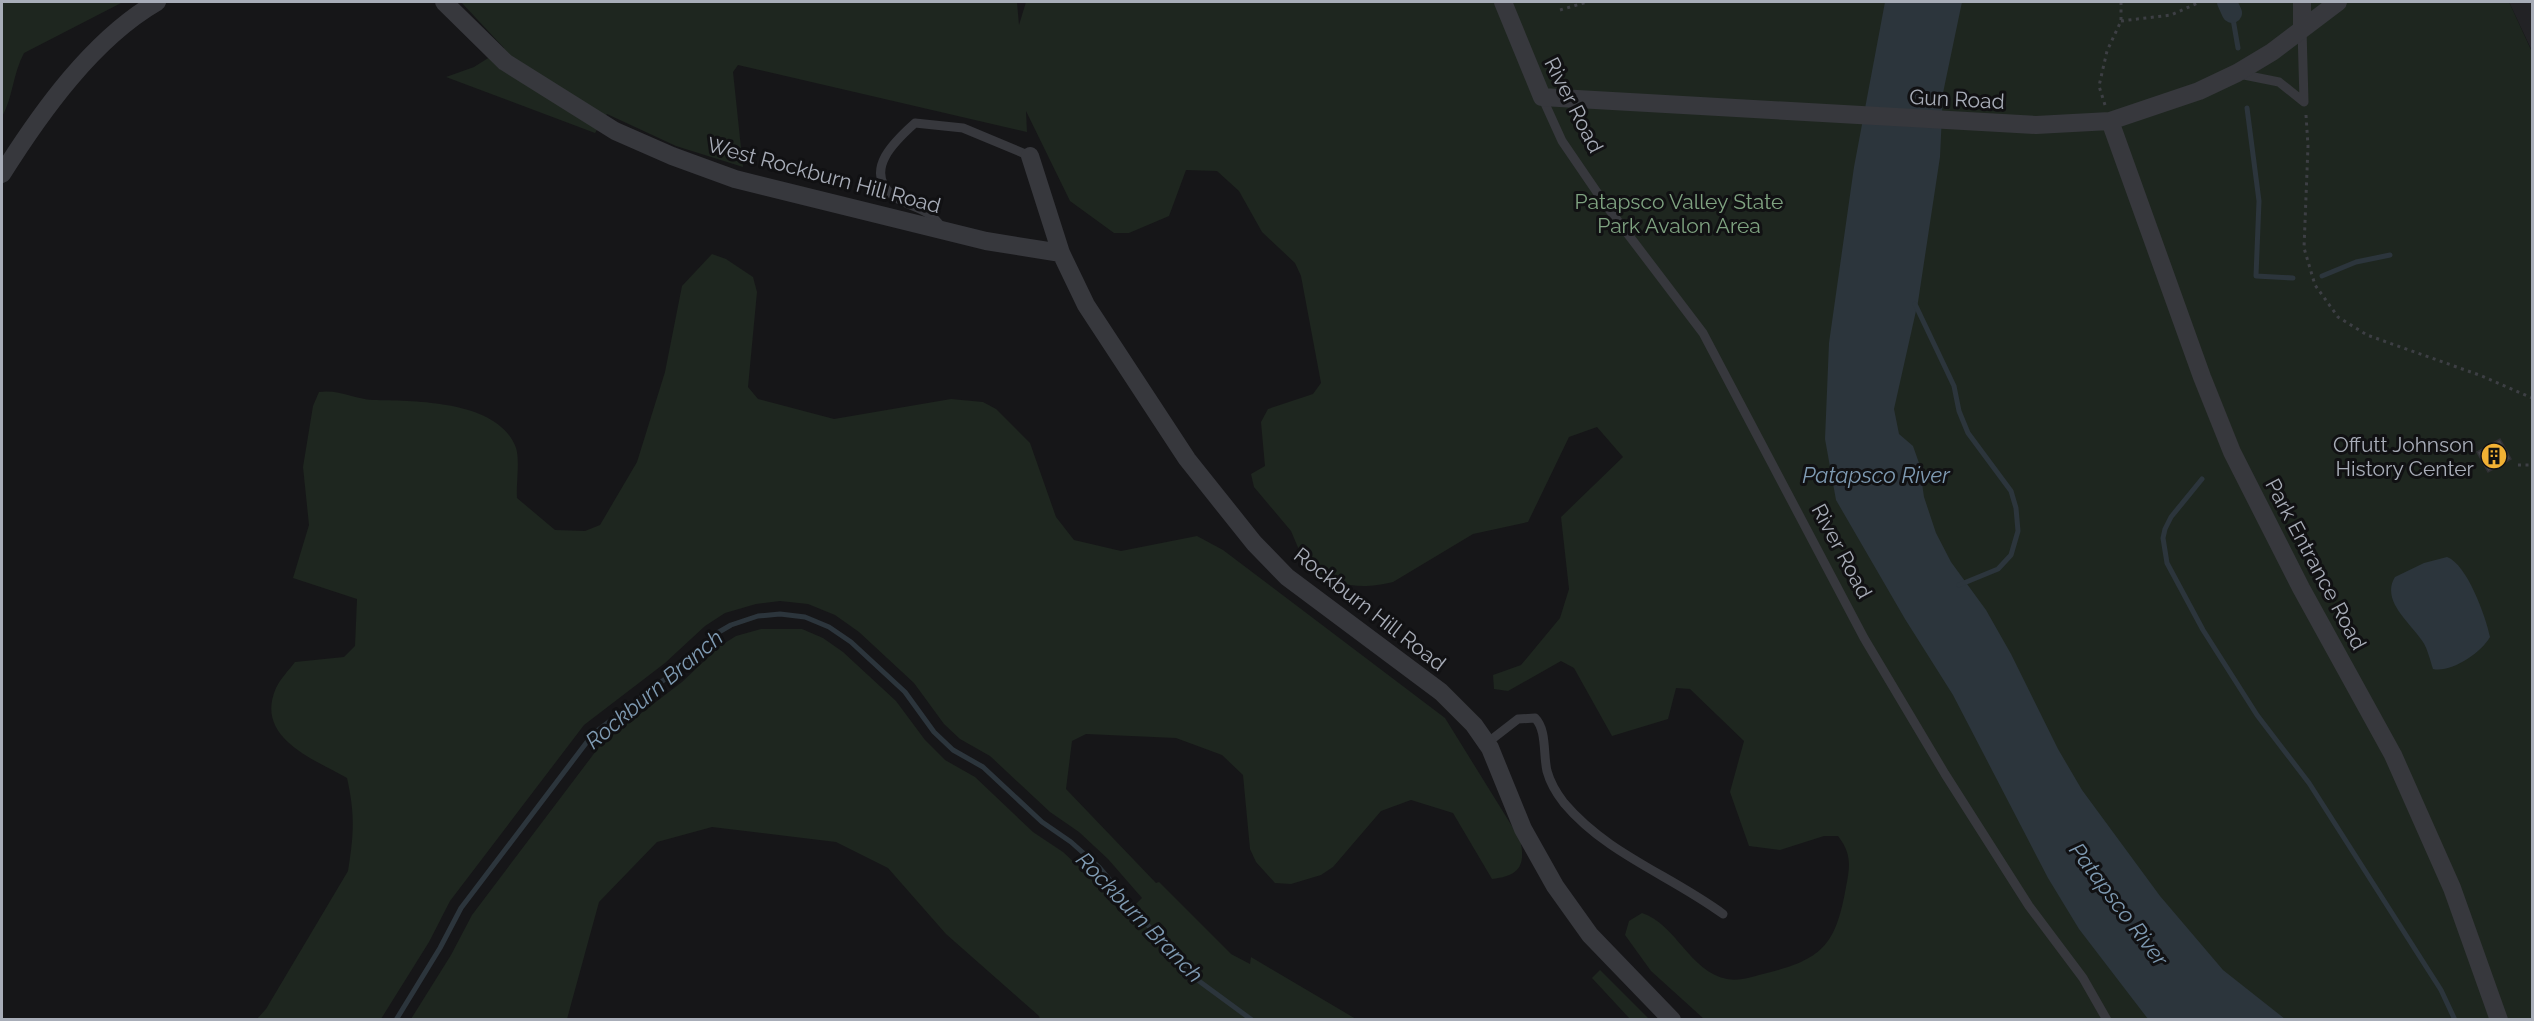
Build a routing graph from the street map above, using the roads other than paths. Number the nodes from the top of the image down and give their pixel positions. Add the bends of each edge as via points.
1 (157, 2) edge
2 (444, 2) edge
3 (1503, 2) edge
4 (2302, 2) edge
5 (2338, 2) edge
6 (2302, 26) junction
7 (2237, 73) junction
8 (1542, 97) junction
9 (2110, 121) junction
10 (1030, 156) joint
11 (2, 174) edge
12 (946, 231) junction
13 (1060, 253) junction
14 (1486, 743) junction
15 (1723, 914) dead end
16 (1672, 1020) edge
17 (2107, 1020) edge
18 (2499, 1020) edge

1 - 11 street via 105,40 44,114
2 - 12 street, West Rockburn Hill Road via 505,62 615,131 735,179
3 - 8 street, River Road
4 - 6 street
5 - 6 street, Gun Road
6 - 7 street, Gun Road via 2272,52
6 - 7 lane via 2304,102 2278,82
7 - 9 street, Gun Road via 2199,91
8 - 9 street, Gun Road via 1961,122 2036,125
8 - 17 lane, River Road via 1562,141 1702,333 1864,638 2011,878 2083,978
9 - 18 street, Park Entrance Road via 2232,452 2392,755 2452,888
10 - 12 lane via 963,128 915,123 892,144 879,170 882,182 892,196 930,214
10 - 13 street, Rockburn Hill Road
12 - 13 street, West Rockburn Hill Road
13 - 14 street, Rockburn Hill Road via 1086,305 1126,369 1187,459 1254,543 1287,577 1326,608 1442,692
14 - 15 lane via 1518,719 1534,718 1542,726 1548,773 1564,803 1625,856 1695,893
14 - 16 street, Rockburn Hill Road via 1523,829 1555,886 1590,935

